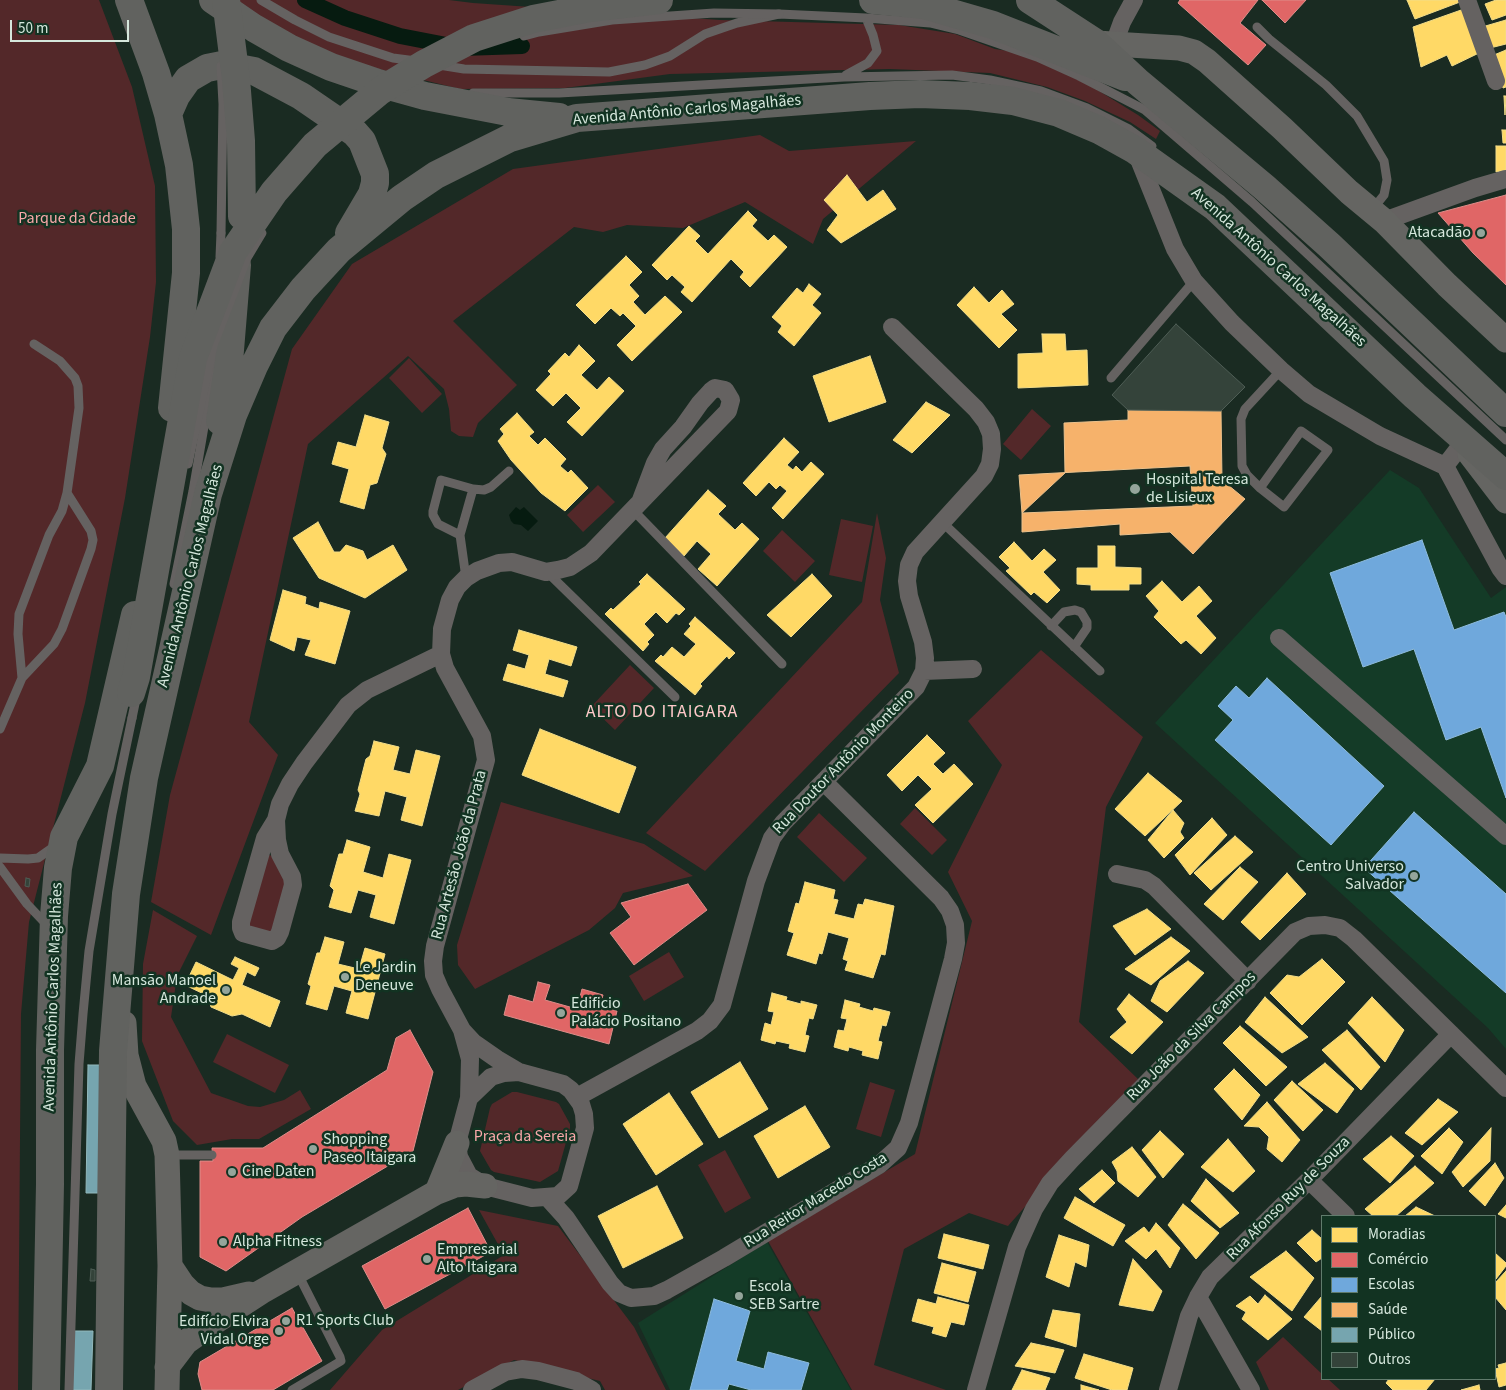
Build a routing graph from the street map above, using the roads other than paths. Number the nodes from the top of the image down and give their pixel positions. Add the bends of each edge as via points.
1 (129, 0) edge
2 (217, 0) edge
3 (262, 0) edge
4 (659, 0) edge
5 (1030, 0) edge
6 (1134, 0) edge
7 (1467, 0) edge
8 (221, 6) edge
9 (869, 9) edge
10 (779, 14) junction
11 (1257, 27) dead end
12 (512, 40) dead end
13 (1105, 43) junction
14 (221, 55) dead end
15 (458, 59) dead end
16 (371, 71) dead end
17 (434, 73) dead end
18 (389, 75) dead end
19 (844, 77) junction
20 (1496, 81) dead end
21 (1138, 82) junction
22 (462, 93) dead end
23 (392, 97) dead end
24 (168, 114) junction
25 (577, 118) junction
26 (356, 125) dead end
27 (343, 137) dead end
28 (1147, 150) junction
29 (1506, 180) edge
30 (1202, 186) dead end
31 (1378, 216) junction
32 (253, 222) junction
33 (339, 250) junction
34 (1194, 281) junction
35 (1328, 301) dead end
36 (892, 327) dead end
37 (1506, 340) edge
38 (34, 344) dead end
39 (1281, 370) junction
40 (1111, 378) dead end
41 (1416, 396) junction
42 (1506, 413) edge
43 (1466, 438) junction
44 (1506, 440) edge
45 (1506, 465) edge
46 (1445, 466) junction
47 (186, 469) dead end
48 (509, 471) dead end
49 (1506, 476) edge
50 (1260, 488) junction
51 (472, 489) junction
52 (67, 493) junction
53 (208, 494) junction
54 (1506, 501) edge
55 (636, 504) junction
56 (942, 522) junction
57 (1479, 529) junction
58 (460, 535) junction
59 (1506, 559) edge
60 (166, 564) dead end
61 (546, 572) junction
62 (1506, 576) edge
63 (466, 578) junction
64 (171, 598) dead end
65 (1051, 626) junction
66 (1280, 638) dead end
67 (1074, 647) junction
68 (441, 654) junction
69 (782, 664) dead end
70 (973, 669) dead end
71 (924, 670) junction
72 (1100, 671) dead end
73 (22, 678) junction
74 (675, 697) dead end
75 (131, 706) junction
76 (0, 729) edge
77 (100, 766) junction
78 (824, 782) junction
79 (276, 820) junction
80 (1506, 836) edge
81 (64, 837) junction
82 (0, 858) edge
83 (0, 867) edge
84 (1117, 874) dead end
85 (54, 933) junction
86 (120, 951) junction
87 (1248, 981) junction
88 (105, 1023) dead end
89 (462, 1030) junction
90 (1451, 1034) junction
91 (519, 1072) junction
92 (1506, 1088) edge
93 (577, 1096) junction
94 (469, 1098) junction
95 (457, 1143) junction
96 (167, 1155) junction
97 (212, 1155) dead end
98 (1309, 1180) junction
99 (485, 1186) junction
100 (437, 1192) junction
101 (547, 1198) junction
102 (1345, 1215) edge
103 (170, 1266) junction
104 (297, 1272) junction
105 (261, 1292) junction
106 (1198, 1297) junction
107 (100, 1302) dead end
108 (167, 1379) edge
109 (46, 1390) edge
110 (69, 1390) edge
111 (109, 1390) edge
112 (292, 1390) edge
113 (472, 1390) edge
114 (592, 1390) edge
115 (976, 1390) edge
116 (1168, 1390) edge
117 (1251, 1390) edge

1 - 24 main road, Avenida Antônio Carlos Magalhães
2 - 8 lane
3 - 10 lane via 329,37 393,58 464,69 609,72 645,65 670,56 705,34
4 - 75 main road, bridge via 533,19 474,38 380,90 315,145 274,192 233,252 193,358
5 - 13 main road
6 - 13 street
7 - 20 street
8 - 16 lane via 306,49
8 - 25 main road via 289,48 378,83 508,112
8 - 32 main road, bridge via 236,79
9 - 10 lane
9 - 19 lane via 877,51 868,63
9 - 21 main road via 924,5 994,25
9 - 44 lane via 967,33 1037,57 1145,110 1252,202
10 - 12 lane, bridge via 714,13 612,20 539,32
11 - 31 lane via 1326,85 1357,116 1384,161 1387,180
13 - 21 main road
13 - 31 street via 1194,52
14 - 64 lane, bridge via 221,233 213,374 194,491
15 - 17 lane
18 - 23 lane via 417,82
19 - 22 lane via 559,93
19 - 28 lane via 952,76 1041,91 1087,108 1129,129
21 - 42 main road via 1329,245
24 - 33 main road via 188,79 208,68 222,65 254,71 301,96 355,133 367,151 375,183 372,194
24 - 77 main road, Avenida Antônio Carlos Magalhães via 179,165 186,229 186,273 177,371 155,531
25 - 28 main road, Avenida Antônio Carlos Magalhães via 870,96 970,96 1013,101 1059,113
25 - 33 main road, Avenida Antônio Carlos Magalhães via 510,138 436,175 402,198
26 - 27 lane
28 - 34 street via 1175,249
28 - 41 main road, Avenida Antônio Carlos Magalhães via 1215,207
29 - 31 street
30 - 35 lane
31 - 37 street
32 - 47 lane, bridge via 247,258 214,346
32 - 53 main road
33 - 53 main road, Avenida Antônio Carlos Magalhães via 273,328 233,415
34 - 39 street
34 - 40 lane
36 - 56 street, Rua Doutor Antônio Monteiro via 976,410 991,434 990,464 984,476
38 - 52 lane via 60,361 78,386 79,408
39 - 46 street via 1309,394 1340,413 1380,436
39 - 50 lane via 1245,409 1241,419 1242,466
41 - 43 street, Avenida Antônio Carlos Magalhães
41 - 49 main road, Avenida Antônio Carlos Magalhães
43 - 45 lane
43 - 46 street
43 - 54 street, Avenida Antônio Carlos Magalhães
46 - 57 street
48 - 51 lane via 492,487
50 - 50 lane via 1284,508 1328,450 1301,430
51 - 58 lane
51 - 58 lane via 441,480 433,511 434,520
52 - 73 lane via 19,614
52 - 73 lane via 91,530 91,549 62,630 54,644
53 - 86 main road, Avenida Antônio Carlos Magalhães via 144,778
55 - 55 street via 728,411 731,400 725,390 715,388 711,391 663,449
55 - 61 street via 580,562
55 - 69 lane
56 - 65 lane
56 - 71 street, Rua Doutor Antônio Monteiro via 915,552 907,581 923,642
57 - 59 street
57 - 62 street
58 - 63 lane
60 - 75 lane, bridge
61 - 63 street via 512,562 487,566
61 - 74 lane
63 - 68 street via 450,600 442,629
65 - 67 lane
65 - 67 lane via 1064,612 1081,612 1087,628
66 - 80 street
67 - 72 lane
68 - 79 street via 367,690 348,705 290,784
68 - 89 street, Rua Artesão João da Prata via 482,736 486,760 433,961 434,975
70 - 71 street, Rua Doutor Antônio Monteiro
71 - 78 street, Rua Doutor Antônio Monteiro via 916,687
73 - 76 lane
75 - 77 main road
75 - 110 lane via 89,951 82,1014
77 - 81 main road, Avenida Antônio Carlos Magalhães
78 - 93 street, Rua Doutor Antônio Monteiro via 772,838 756,881 722,1005 710,1021 698,1031
78 - 101 street, Rua Reitor Macedo Costa via 941,898 955,925 953,959 909,1124 898,1148 879,1165 724,1258 667,1290 643,1298 619,1293 566,1218
79 - 79 street via 262,846 241,922 244,933 272,941 280,932 293,885 280,854
81 - 82 lane via 38,858
81 - 85 main road, Avenida Antônio Carlos Magalhães
83 - 85 lane via 27,904
84 - 87 street via 1145,880 1154,886
85 - 109 main road, Avenida Antônio Carlos Magalhães
86 - 96 street, Avenida Antônio Carlos Magalhães via 126,1054 134,1086 164,1141
86 - 111 main road, Avenida Antônio Carlos Magalhães via 113,1051
87 - 90 street, Rua João da Silva Campos via 1295,932 1309,926 1340,928
87 - 115 street, Rua João da Silva Campos via 1050,1183 1017,1247
88 - 107 lane via 106,1113
89 - 91 street, Rua Artesão João da Prata via 474,1043
89 - 94 street, Rua Artesão João da Prata via 470,1059
90 - 92 street, Rua João da Silva Campos
90 - 98 street, Rua Afonso Ruy de Souza
91 - 93 street via 563,1084
91 - 94 street via 492,1077
93 - 101 street via 585,1128 569,1186 558,1196
94 - 95 street
95 - 99 street via 459,1157 469,1176
95 - 100 street
96 - 97 lane
96 - 103 street, Avenida Antônio Carlos Magalhães
98 - 102 street
98 - 106 street, Rua Afonso Ruy de Souza via 1210,1277
99 - 100 street via 466,1184
99 - 101 street via 532,1198
100 - 104 street
103 - 105 street via 186,1289 200,1298 223,1300
103 - 108 street, Avenida Antônio Carlos Magalhães
104 - 105 street
104 - 112 lane via 340,1361
105 - 108 street via 186,1342
106 - 116 street, Rua Afonso Ruy de Souza via 1182,1338
106 - 117 street
113 - 114 street via 505,1372 522,1369 576,1381

